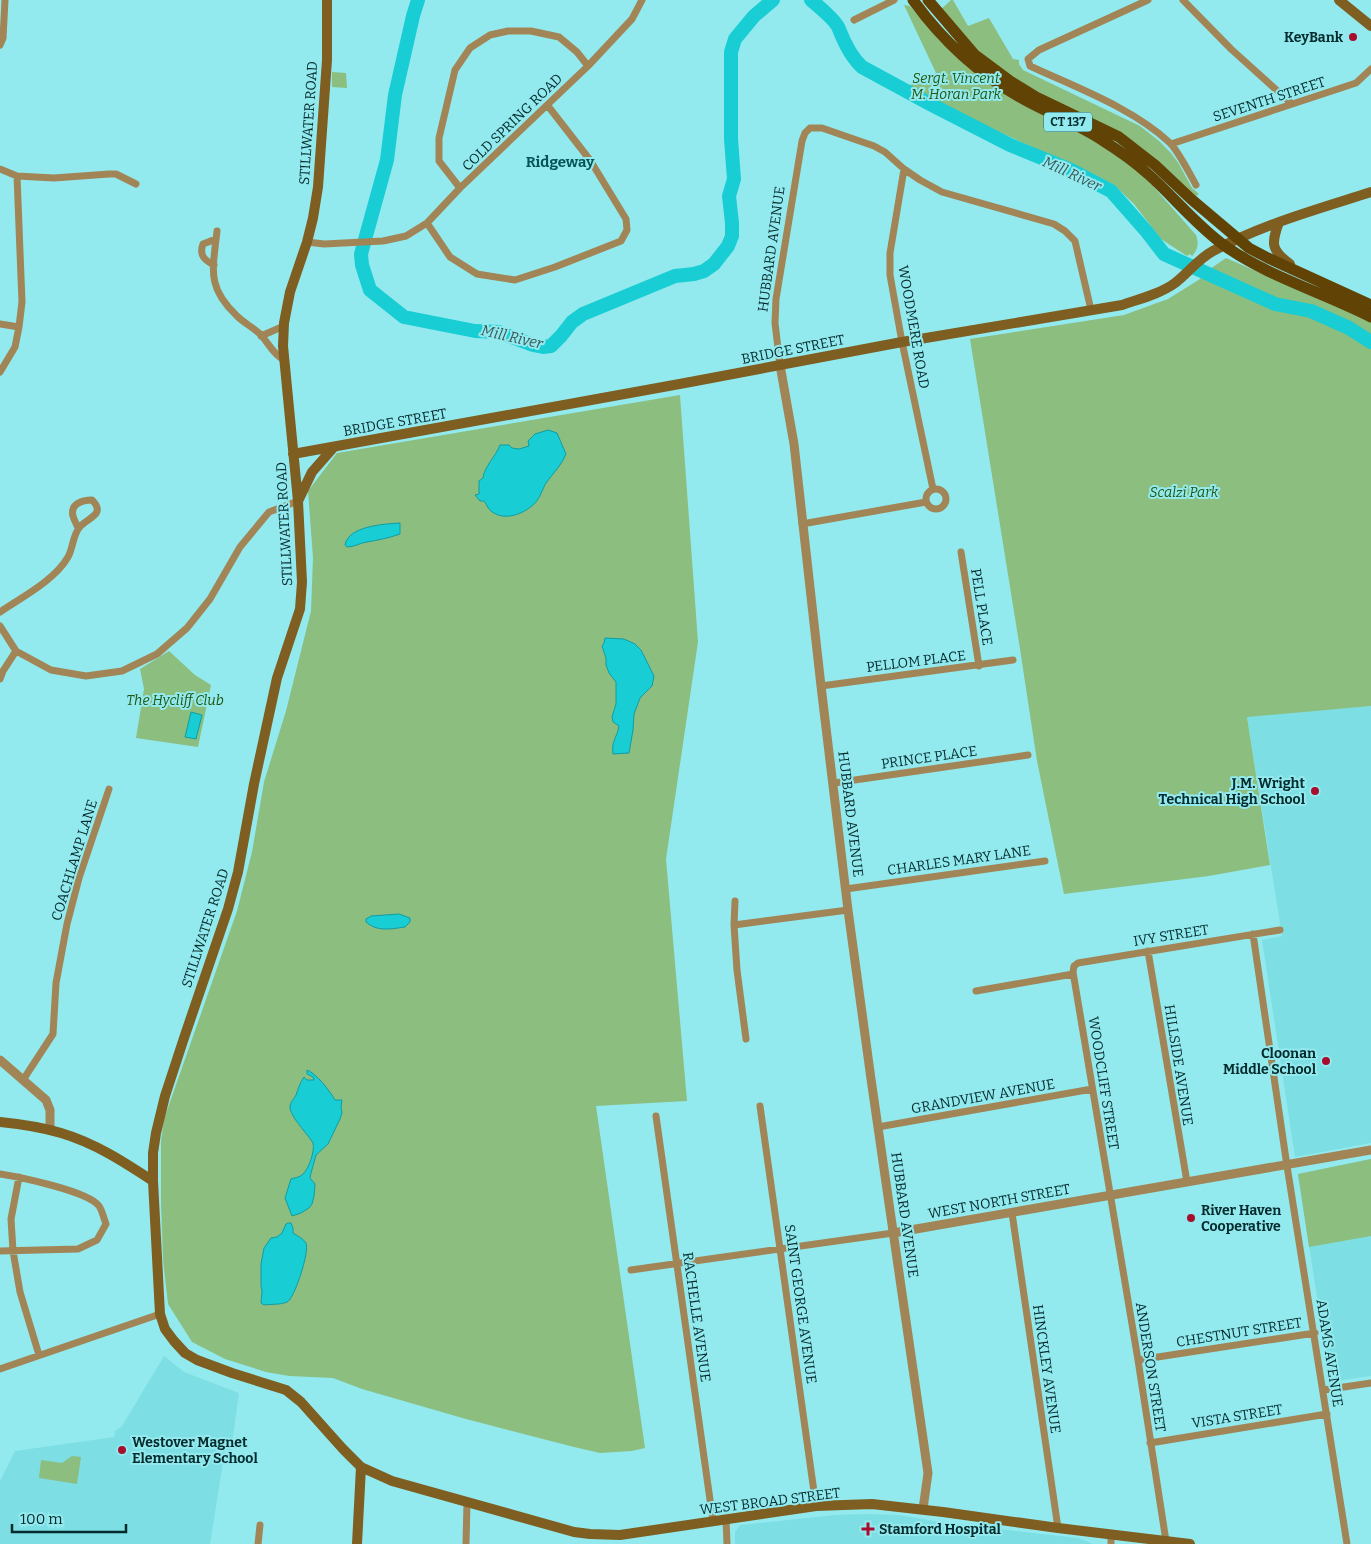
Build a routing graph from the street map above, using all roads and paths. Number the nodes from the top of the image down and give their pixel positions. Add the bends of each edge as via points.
1 (5, 0) edge
2 (327, 0) edge
3 (642, 0) edge
4 (894, 0) edge
5 (913, 0) edge
6 (928, 0) edge
7 (1148, 0) edge
8 (1183, 0) edge
9 (1339, 0) edge
10 (854, 20) dead end
11 (1371, 26) edge
12 (0, 45) edge
13 (588, 66) junction
14 (1371, 69) edge
15 (1292, 104) junction
16 (548, 106) junction
17 (1171, 144) junction
18 (904, 168) junction
19 (0, 169) edge
20 (16, 176) junction
21 (136, 184) dead end
22 (1196, 185) dead end
23 (460, 188) junction
24 (1371, 192) edge
25 (1279, 222) junction
26 (427, 223) junction
27 (1238, 239) junction
28 (307, 242) junction
29 (1224, 246) junction
30 (214, 265) junction
31 (1301, 272) junction
32 (1371, 305) edge
33 (1091, 310) junction
34 (1371, 317) edge
35 (0, 324) edge
36 (19, 326) junction
37 (284, 326) junction
38 (261, 336) junction
39 (902, 342) junction
40 (284, 360) junction
41 (780, 365) junction
42 (0, 372) edge
43 (334, 447) junction
44 (293, 454) junction
45 (933, 489) junction
46 (298, 502) junction
47 (926, 502) junction
48 (802, 524) junction
49 (78, 528) dead end
50 (961, 552) dead end
51 (0, 612) edge
52 (0, 626) edge
53 (16, 651) junction
54 (1013, 660) dead end
55 (979, 666) junction
56 (0, 679) edge
57 (821, 686) junction
58 (1028, 755) dead end
59 (834, 783) junction
60 (109, 789) dead end
61 (1045, 861) dead end
62 (846, 889) junction
63 (736, 901) dead end
64 (848, 910) junction
65 (734, 925) junction
66 (1280, 930) dead end
67 (1253, 934) junction
68 (1148, 951) junction
69 (1073, 974) junction
70 (976, 992) dead end
71 (746, 1039) dead end
72 (0, 1060) edge
73 (23, 1080) junction
74 (1092, 1089) junction
75 (760, 1106) dead end
76 (656, 1116) dead end
77 (0, 1122) edge
78 (878, 1127) junction
79 (50, 1130) junction
80 (1371, 1150) edge
81 (1287, 1166) junction
82 (0, 1174) edge
83 (19, 1177) junction
84 (153, 1181) junction
85 (1187, 1182) junction
86 (1110, 1197) junction
87 (1012, 1214) junction
88 (894, 1234) junction
89 (780, 1249) junction
90 (0, 1251) edge
91 (13, 1251) junction
92 (677, 1264) junction
93 (631, 1270) dead end
94 (160, 1314) junction
95 (1314, 1333) junction
96 (39, 1354) junction
97 (1138, 1360) junction
98 (0, 1369) edge
99 (1371, 1383) edge
100 (1324, 1390) junction
101 (1327, 1414) junction
102 (1150, 1442) junction
103 (362, 1467) junction
104 (467, 1502) junction
105 (816, 1506) junction
106 (923, 1509) junction
107 (726, 1519) junction
108 (713, 1521) junction
109 (260, 1525) dead end
110 (1058, 1528) junction
111 (620, 1539) edge
112 (1111, 1539) edge
113 (1166, 1542) junction
114 (258, 1544) edge
115 (357, 1544) edge
116 (466, 1544) edge
117 (727, 1544) edge
118 (1190, 1544) edge
119 (1347, 1544) edge

1 - 12 street
2 - 28 main road, STILLWATER ROAD via 322,142
3 - 13 street, COLD SPRING ROAD via 632,19
4 - 10 street
5 - 29 main road, CT 137 via 956,50 993,80 1118,150
6 - 27 main road, CT 137 via 974,55 1036,96 1119,137
7 - 17 street via 1039,50 1028,59 1030,66 1129,113
8 - 15 street
9 - 11 main road
13 - 16 street, COLD SPRING ROAD
13 - 23 street via 559,38 531,31 508,30 490,35 470,48 455,70 439,138 439,160
14 - 15 street, SEVENTH STREET via 1356,83
15 - 17 street, SEVENTH STREET
16 - 23 street, COLD SPRING ROAD
16 - 26 street via 590,160 626,219 627,230 621,241 514,280 477,274 450,257
17 - 22 street
18 - 33 street via 942,192 1065,230 1075,241
18 - 39 street, WOODMERE ROAD via 890,252 890,275
18 - 41 street, HUBBARD AVENUE via 874,146 822,128 808,130 802,141 776,299
19 - 20 street
20 - 21 street via 54,178 116,174
20 - 36 street via 22,302
23 - 26 street, COLD SPRING ROAD
24 - 25 main road, BRIDGE STREET
25 - 27 main road, BRIDGE STREET
25 - 31 main road via 1273,241 1274,250
26 - 28 street, COLD SPRING ROAD via 406,236 383,241
27 - 29 main road, BRIDGE STREET
27 - 31 main road, CT 137 via 1268,258
28 - 37 main road, STILLWATER ROAD via 290,292
29 - 33 main road, BRIDGE STREET via 1201,259 1174,284 1145,298
29 - 34 main road, CT 137
30 - 30 street via 216,235 203,244 201,250 203,258
30 - 38 street via 212,274 221,298 236,316
31 - 32 main road, CT 137
33 - 39 main road, BRIDGE STREET
35 - 36 street
36 - 42 street via 14,346
37 - 38 street
37 - 40 main road, STILLWATER ROAD
38 - 40 street
39 - 41 main road, BRIDGE STREET
39 - 45 street, WOODMERE ROAD
40 - 44 main road, STILLWATER ROAD
41 - 43 main road, BRIDGE STREET
41 - 48 street, HUBBARD AVENUE via 794,444
43 - 44 main road, BRIDGE STREET
43 - 46 main road via 312,472
44 - 46 main road, STILLWATER ROAD
45 - 47 street via 926,494
45 - 47 street, WOODMERE ROAD via 944,492 945,503 936,510
46 - 53 street via 269,512 240,547 210,599 187,628 157,654 122,671 86,676 51,670
46 - 84 main road, STILLWATER ROAD via 300,608 277,678 228,910 163,1104 153,1153
47 - 48 street, WOODMERE ROAD
48 - 57 street, HUBBARD AVENUE
49 - 51 street via 68,556 55,574
50 - 55 street, PELL PLACE
52 - 53 street
53 - 56 street
54 - 55 street, PELLOM PLACE
55 - 57 street, PELLOM PLACE
57 - 59 street, HUBBARD AVENUE
58 - 59 street, PRINCE PLACE
59 - 62 street, HUBBARD AVENUE
60 - 73 street, COACHLAMP LANE via 67,924 56,983 53,1034
61 - 62 street, CHARLES MARY LANE
62 - 64 street, HUBBARD AVENUE
63 - 65 street
64 - 65 street
64 - 78 street, HUBBARD AVENUE
65 - 71 street
66 - 67 street, IVY STREET
67 - 68 street, IVY STREET
67 - 81 street, ADAMS AVENUE
68 - 69 street, IVY STREET via 1078,963
68 - 85 street, HILLSIDE AVENUE
69 - 70 street
69 - 74 street, WOODCLIFF STREET
72 - 73 street
73 - 79 street via 49,1105
74 - 78 street, GRANDVIEW AVENUE
74 - 86 street, WOODCLIFF STREET
75 - 89 street, SAINT GEORGE AVENUE
76 - 92 street, RACHELLE AVENUE
77 - 79 main road
78 - 88 street, HUBBARD AVENUE
79 - 84 main road via 103,1150
80 - 81 street, WEST NORTH STREET
81 - 85 street, WEST NORTH STREET
81 - 95 street, ADAMS AVENUE
82 - 83 street
83 - 91 street via 11,1219
83 - 91 street via 79,1193 99,1205 106,1224 97,1240 78,1249
84 - 94 main road, STILLWATER ROAD
85 - 86 street, WEST NORTH STREET
86 - 87 street, WEST NORTH STREET
86 - 97 street, ANDERSON STREET
87 - 88 street, WEST NORTH STREET
87 - 110 street, HINCKLEY AVENUE
88 - 89 street, WEST NORTH STREET
88 - 106 street, HUBBARD AVENUE via 928,1473
89 - 92 street, WEST NORTH STREET
89 - 105 street, SAINT GEORGE AVENUE
90 - 91 street
91 - 96 street via 20,1292
92 - 93 street, WEST NORTH STREET
92 - 108 street, RACHELLE AVENUE
94 - 96 street
94 - 103 main road via 165,1329 185,1353 232,1373 286,1390
95 - 97 street, CHESTNUT STREET
95 - 100 street, ADAMS AVENUE
96 - 98 street
97 - 102 street, ANDERSON STREET
99 - 100 street
100 - 101 street, ADAMS AVENUE
101 - 102 street, VISTA STREET
101 - 119 street, ADAMS AVENUE
102 - 113 street, ANDERSON STREET
103 - 104 main road, WEST BROAD STREET via 392,1480
103 - 115 main road
104 - 111 main road, WEST BROAD STREET via 574,1532
104 - 116 street
105 - 106 main road, WEST BROAD STREET via 872,1504
105 - 107 main road, WEST BROAD STREET
106 - 110 main road, WEST BROAD STREET
107 - 108 main road, WEST BROAD STREET
107 - 117 street
108 - 111 main road, WEST BROAD STREET
109 - 114 street
110 - 112 main road, WEST BROAD STREET
112 - 113 main road, WEST BROAD STREET
113 - 118 main road, WEST BROAD STREET

